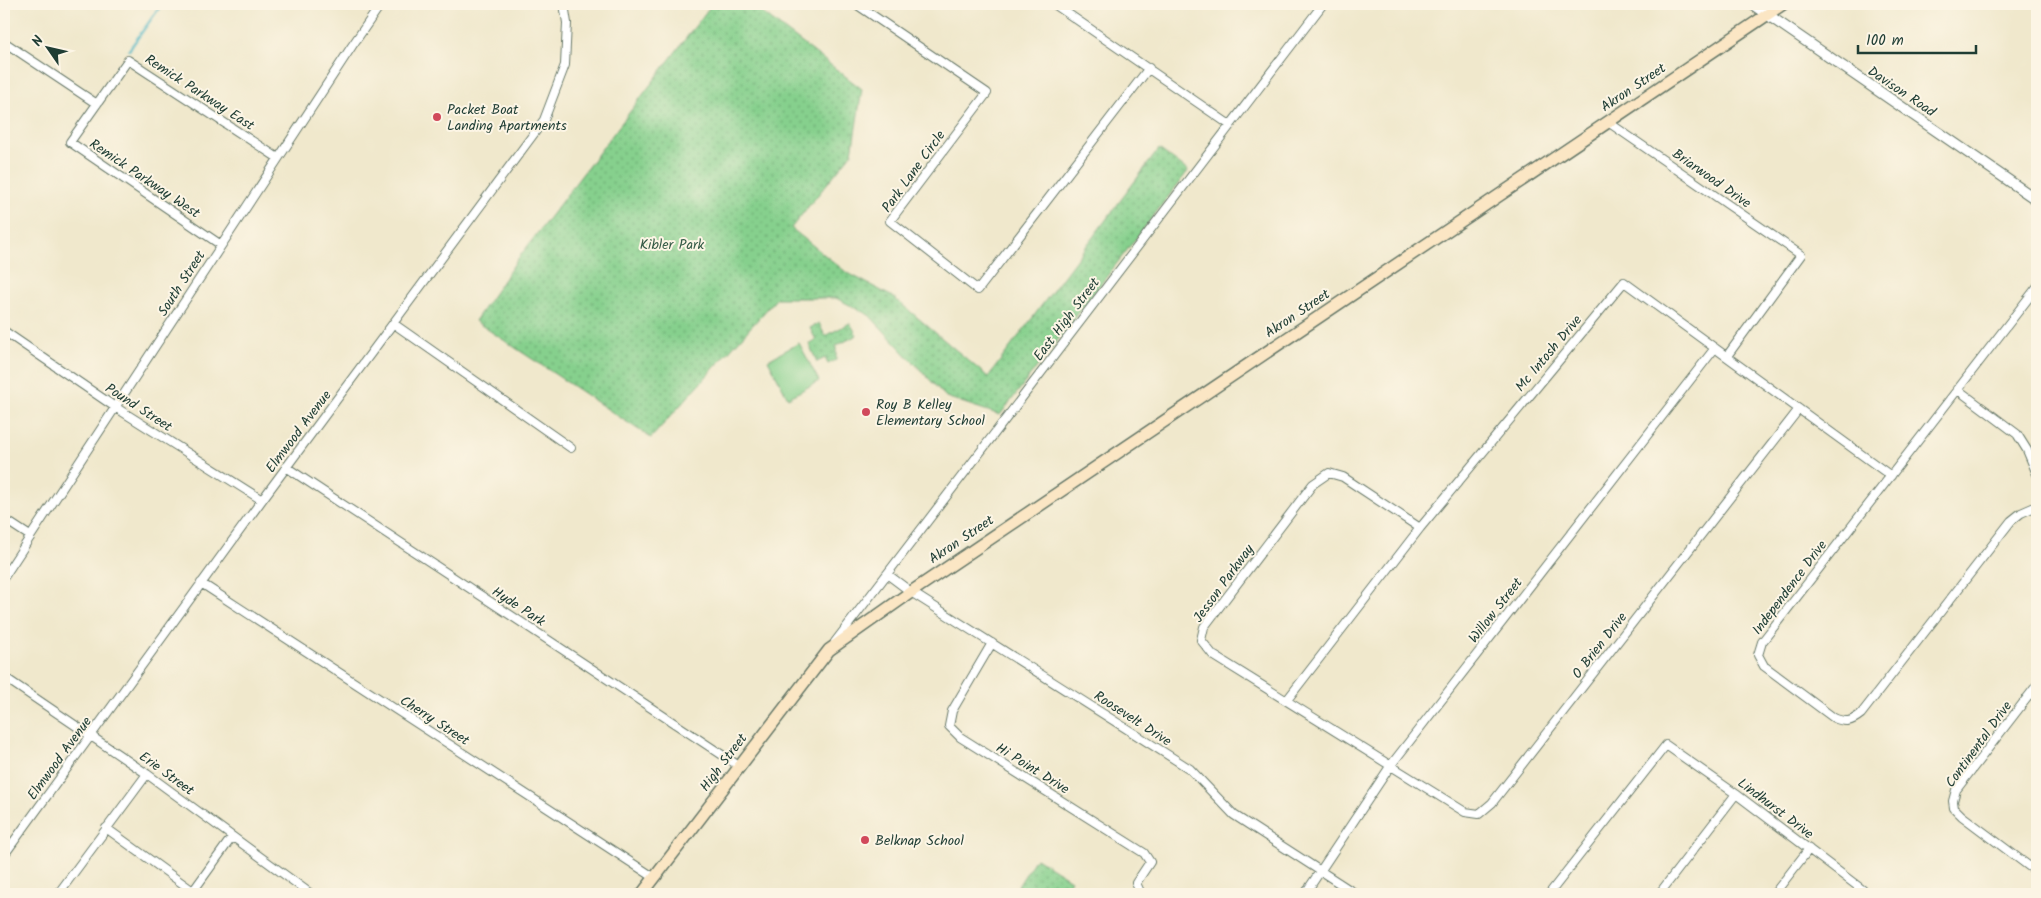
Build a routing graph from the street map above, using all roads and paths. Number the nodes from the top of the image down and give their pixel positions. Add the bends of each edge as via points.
1 (382, 4) edge
2 (564, 4) edge
3 (856, 4) edge
4 (1054, 4) edge
5 (1323, 4) edge
6 (1752, 4) edge
7 (1783, 4) edge
8 (1767, 15) junction
9 (4, 42) edge
10 (1149, 68) junction
11 (96, 104) junction
12 (1608, 122) junction
13 (1230, 125) junction
14 (278, 158) junction
15 (2037, 200) edge
16 (221, 245) junction
17 (2037, 287) edge
18 (394, 324) junction
19 (4, 331) edge
20 (1715, 348) junction
21 (1726, 356) junction
22 (1957, 389) junction
23 (115, 407) junction
24 (1799, 409) junction
25 (571, 448) dead end
26 (286, 467) junction
27 (2037, 474) edge
28 (1891, 476) junction
29 (262, 500) junction
30 (2037, 506) edge
31 (4, 519) edge
32 (1420, 528) junction
33 (30, 536) junction
34 (887, 574) junction
35 (4, 577) edge
36 (201, 583) junction
37 (910, 592) junction
38 (992, 643) junction
39 (829, 650) junction
40 (4, 677) edge
41 (2037, 685) edge
42 (1287, 700) junction
43 (92, 735) junction
44 (1391, 765) junction
45 (738, 766) junction
46 (147, 774) junction
47 (1736, 794) junction
48 (106, 828) junction
49 (232, 837) junction
50 (1809, 849) junction
51 (4, 855) edge
52 (1320, 870) junction
53 (2037, 870) edge
54 (655, 878) junction
55 (194, 893) edge
56 (58, 894) edge
57 (311, 894) edge
58 (642, 894) edge
59 (1141, 894) edge
60 (1304, 894) edge
61 (1356, 894) edge
62 (1549, 894) edge
63 (1659, 894) edge
64 (1774, 894) edge
65 (1868, 894) edge

1 - 14 street, South Street
2 - 18 street, Elmwood Avenue via 567,23 565,65 544,120
3 - 10 street, Park Lane Circle via 987,93 890,221 978,290
4 - 10 street
5 - 13 street, East High Street
6 - 8 street, Davison Road
7 - 8 main road, Akron Street
8 - 12 main road, Akron Street
8 - 15 street, Davison Road
9 - 11 street
10 - 13 street
11 - 14 street, Remick Parkway East via 128,60
11 - 16 street, Remick Parkway West via 70,142
12 - 21 street, Briarwood Drive via 1801,255
12 - 37 main road, Akron Street
13 - 34 street, East High Street
14 - 16 street, South Street
16 - 23 street, South Street
17 - 22 street, Independence Drive
18 - 25 street
18 - 26 street, Elmwood Avenue
19 - 23 street, Pound Street
20 - 21 street, Mc Intosh Drive
20 - 32 street, Mc Intosh Drive via 1624,282
20 - 44 street, Willow Street
21 - 24 street, Mc Intosh Drive
22 - 27 street via 2016,434
22 - 28 street, Independence Drive
23 - 29 street, Pound Street
23 - 33 street, South Street
24 - 28 street, Mc Intosh Drive
24 - 44 street, O Brien Drive via 1492,802 1479,814 1465,812
26 - 29 street, Elmwood Avenue
26 - 45 street, Hyde Park
28 - 30 street, Independence Drive via 1762,642 1758,655 1764,666 1845,723 1861,714 2011,521
29 - 36 street, Elmwood Avenue
31 - 33 street
32 - 42 street, Mc Intosh Drive
32 - 42 street, Jesson Parkway via 1343,477 1329,473 1313,484 1204,627 1200,640 1214,655
33 - 35 street, South Street
34 - 37 street, Roosevelt Drive
34 - 39 street, East High Street
36 - 43 street, Elmwood Avenue
36 - 54 street, Cherry Street
37 - 38 street, Roosevelt Drive
37 - 39 main road, Akron Street
38 - 52 street, Roosevelt Drive via 1190,769 1234,815
38 - 59 street, Hi Point Drive via 952,711 949,726 960,737 1144,852 1150,862 1136,883
39 - 45 main road, High Street
40 - 43 street, Erie Street
41 - 53 street, Continental Drive via 1956,790 1953,801 1954,808 1962,816
42 - 44 street, Jesson Parkway
43 - 46 street, Erie Street
43 - 51 street, Elmwood Avenue
44 - 52 street, Willow Street
45 - 54 main road, High Street
46 - 48 street
46 - 49 street, Erie Street
47 - 50 street, Lindhurst Drive
47 - 62 street, Lindhurst Drive via 1666,745
47 - 63 street
48 - 55 street
48 - 56 street
49 - 55 street
49 - 57 street, Erie Street
50 - 64 street
50 - 65 street, Lindhurst Drive
52 - 60 street, Willow Street
52 - 61 street, Roosevelt Drive
54 - 58 main road, High Street

